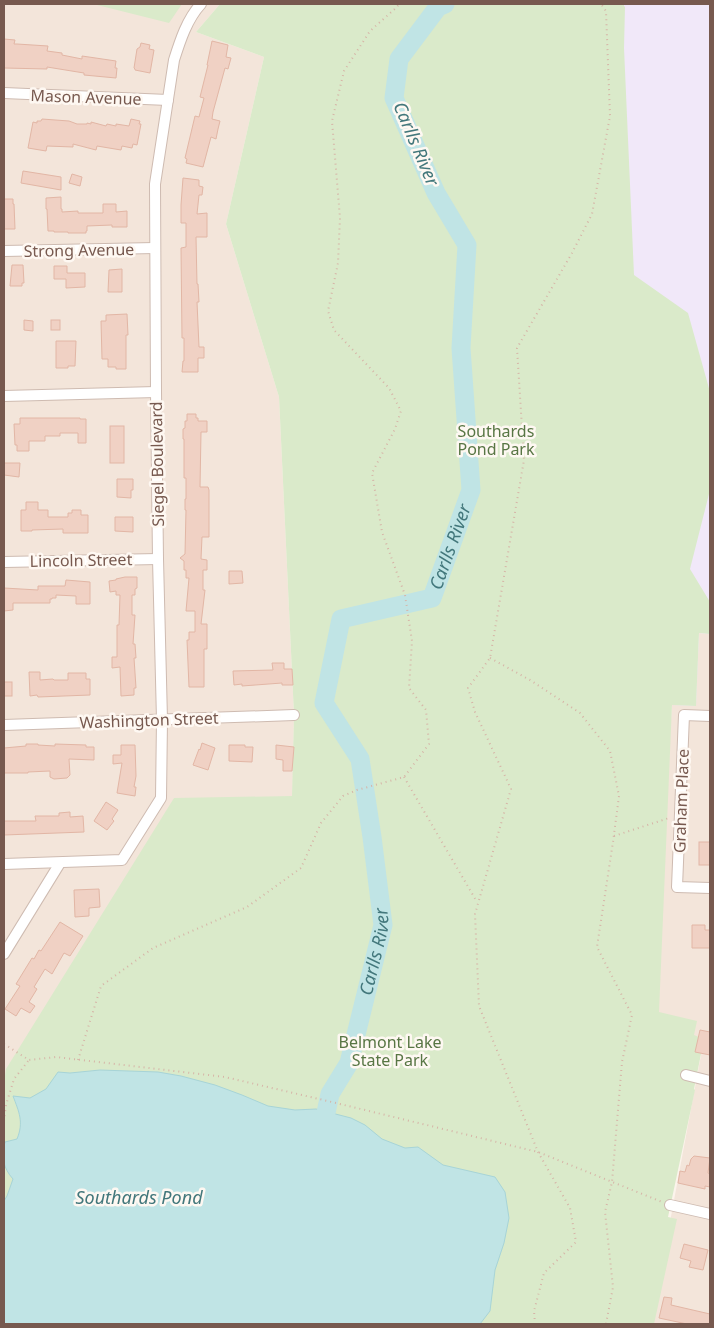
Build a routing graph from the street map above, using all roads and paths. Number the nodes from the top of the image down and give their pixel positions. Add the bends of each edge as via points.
1 (201, 4) edge
2 (399, 4) edge
3 (602, 4) edge
4 (4, 94) edge
5 (168, 100) junction
6 (155, 248) junction
7 (4, 251) edge
8 (156, 392) junction
9 (4, 396) edge
10 (158, 559) junction
11 (4, 562) edge
12 (490, 658) junction
13 (294, 715) dead end
14 (710, 716) edge
15 (162, 720) junction
16 (4, 725) edge
17 (404, 776) junction
18 (680, 814) junction
19 (614, 836) junction
20 (60, 863) junction
21 (4, 864) edge
22 (710, 888) edge
23 (478, 903) junction
24 (4, 954) edge
25 (4, 1044) edge
26 (29, 1060) junction
27 (78, 1060) junction
28 (686, 1075) dead end
29 (710, 1081) edge
30 (4, 1120) edge
31 (538, 1152) junction
32 (612, 1182) junction
33 (670, 1205) joint
34 (710, 1214) edge
35 (535, 1324) edge
36 (606, 1324) edge

1 - 5 street, Siegel Boulevard via 179,41
2 - 17 path via 370,31 344,71 332,121 340,218 338,263 328,311 334,330 389,388 401,410 372,473 382,532 405,594 412,641 409,688 426,710 429,744
3 - 12 path via 606,11 610,116 592,214 517,348 524,460
4 - 5 street, Mason Avenue
5 - 6 street, Siegel Boulevard via 155,184
6 - 7 street, Strong Avenue
6 - 8 street, Siegel Boulevard
8 - 9 street
8 - 10 street, Siegel Boulevard
10 - 11 street, Lincoln Street
10 - 15 street, Siegel Boulevard
12 - 19 path via 580,713 610,751 619,796
12 - 23 path via 468,688 475,712 512,789
13 - 15 street, Washington Street
14 - 18 street, Graham Place via 684,715
15 - 16 street, Washington Street
15 - 20 street, Siegel Boulevard via 161,798 122,860
17 - 23 path
17 - 27 path via 343,796 321,823 301,868 247,907 153,948 101,986
18 - 19 path
18 - 22 street, Graham Place via 677,887
19 - 32 path via 597,947 632,1015 622,1062
20 - 21 street
20 - 24 street
23 - 31 path via 475,914 479,1006
25 - 26 path
26 - 27 path via 56,1057
26 - 30 path via 14,1079
27 - 31 path via 225,1078
28 - 29 street
31 - 32 path
31 - 35 path via 570,1208 576,1242 544,1273 534,1310
32 - 33 path
32 - 36 path via 605,1212 613,1287
33 - 34 street

